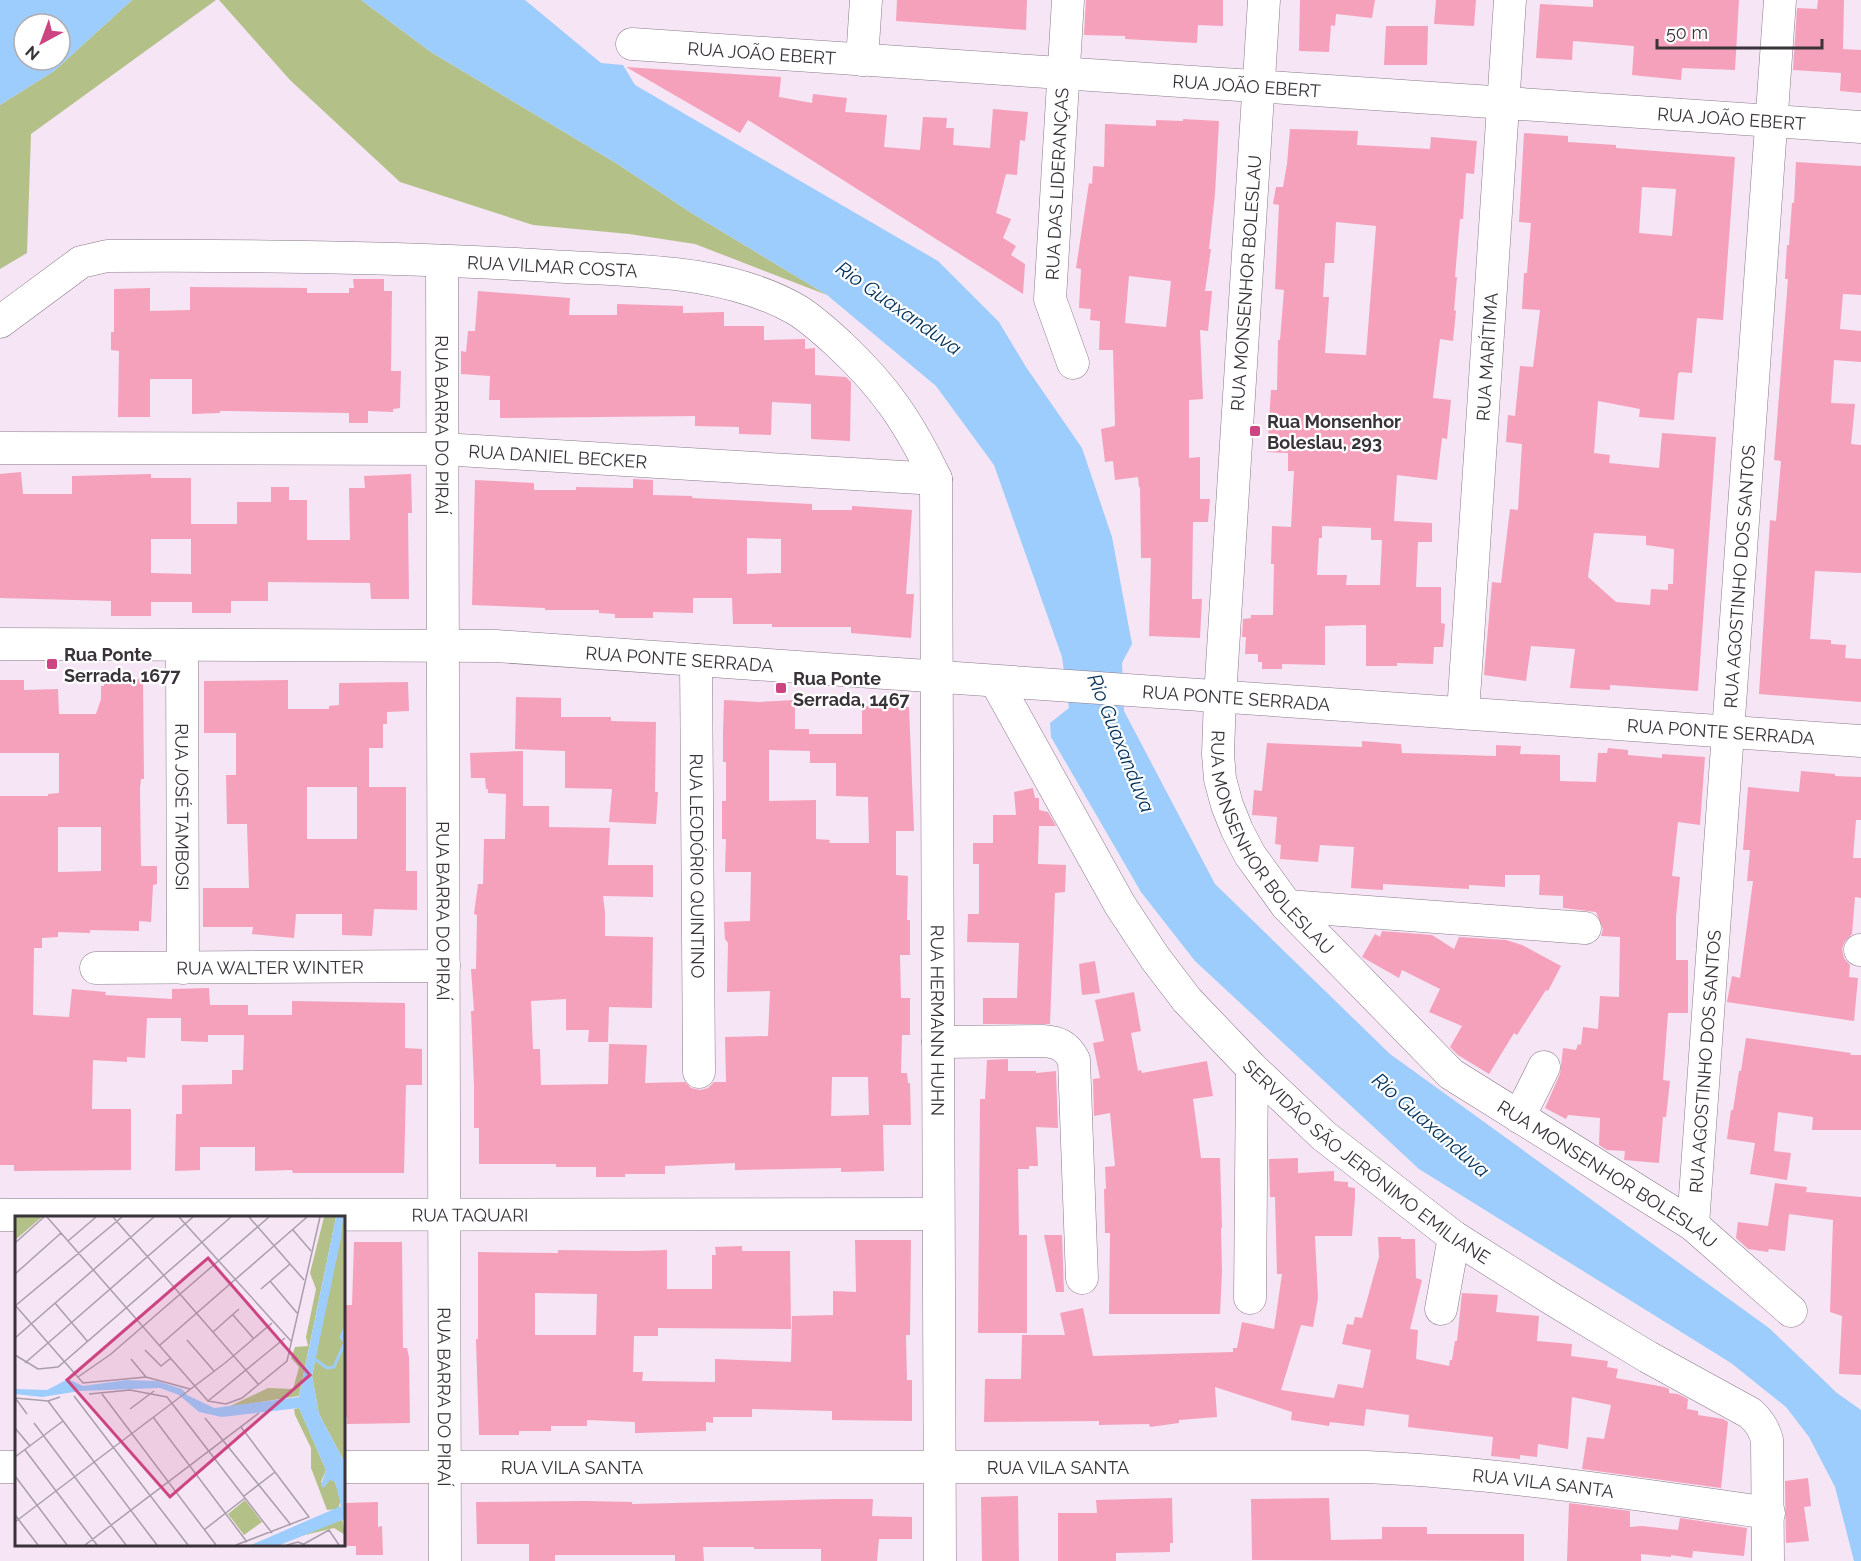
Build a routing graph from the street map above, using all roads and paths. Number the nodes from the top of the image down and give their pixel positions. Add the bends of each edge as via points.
1 (866, 0) edge
2 (1068, 0) edge
3 (1264, 0) edge
4 (1510, 0) edge
5 (1780, 0) edge
6 (632, 44) dead end
7 (862, 60) junction
8 (1064, 73) junction
9 (1258, 86) junction
10 (1504, 103) junction
11 (1772, 121) junction
12 (1861, 127) edge
13 (442, 261) junction
14 (0, 322) edge
15 (1073, 363) dead end
16 (0, 448) edge
17 (442, 449) junction
18 (936, 479) junction
19 (0, 644) edge
20 (182, 645) junction
21 (443, 645) junction
22 (696, 660) junction
23 (936, 677) junction
24 (996, 682) junction
25 (1220, 697) junction
26 (1463, 713) junction
27 (1728, 732) junction
28 (1861, 741) edge
29 (1287, 906) junction
30 (1585, 928) dead end
31 (444, 966) junction
32 (96, 968) dead end
33 (183, 968) junction
34 (938, 1042) junction
35 (1544, 1067) dead end
36 (1252, 1068) junction
37 (699, 1072) dead end
38 (1520, 1117) junction
39 (938, 1214) junction
40 (0, 1215) edge
41 (444, 1215) junction
42 (1693, 1225) junction
43 (1454, 1237) junction
44 (1082, 1278) dead end
45 (1250, 1298) dead end
46 (1441, 1309) dead end
47 (1791, 1311) dead end
48 (939, 1466) junction
49 (345, 1467) edge
50 (445, 1467) junction
51 (1769, 1513) junction
52 (445, 1561) edge
53 (940, 1561) edge
54 (1768, 1561) edge

1 - 7 street
2 - 8 street, RUA DAS LIDERANÇAS
3 - 9 street, RUA MONSENHOR BOLESLAU
4 - 10 street, RUA MARÍTIMA
5 - 11 street, RUA AGOSTINHO DOS SANTOS
6 - 7 street, RUA JOÃO EBERT
7 - 8 street, RUA JOÃO EBERT
8 - 9 street, RUA JOÃO EBERT
8 - 15 street, RUA DAS LIDERANÇAS via 1050,299
9 - 10 street, RUA JOÃO EBERT
9 - 25 street, RUA MONSENHOR BOLESLAU
10 - 11 street, RUA JOÃO EBERT
10 - 26 street, RUA MARÍTIMA
11 - 12 street, RUA JOÃO EBERT
11 - 27 street, RUA AGOSTINHO DOS SANTOS
13 - 14 street, RUA VILMAR COSTA via 107,256 81,262
13 - 17 street, RUA BARRA DO PIRAÍ
13 - 18 street, RUA VILMAR COSTA via 697,278 739,286 772,298 799,311 866,370 916,438
16 - 17 street, RUA DANIEL BECKER
17 - 18 street, RUA DANIEL BECKER
17 - 21 street, RUA BARRA DO PIRAÍ
18 - 23 street, RUA HERMANN HUHN
19 - 20 street, RUA PONTE SERRADA
20 - 21 street, RUA PONTE SERRADA
20 - 33 street, RUA JOSÉ TAMBOSI
21 - 22 street, RUA PONTE SERRADA
21 - 31 street, RUA BARRA DO PIRAÍ
22 - 23 street, RUA PONTE SERRADA
22 - 37 street, RUA LEODÓRIO QUINTINO
23 - 24 street, RUA PONTE SERRADA
23 - 34 street, RUA HERMANN HUHN
24 - 25 street, RUA PONTE SERRADA
24 - 36 street, SERVIDÃO SÃO JERÔNIMO EMILIANE via 1120,905 1155,958 1187,1000
25 - 26 street, RUA PONTE SERRADA
25 - 29 street, RUA MONSENHOR BOLESLAU via 1218,754 1227,805 1250,855
26 - 27 street, RUA PONTE SERRADA
27 - 28 street, RUA PONTE SERRADA
27 - 42 street, RUA AGOSTINHO DOS SANTOS
29 - 30 street
29 - 38 street, RUA MONSENHOR BOLESLAU via 1451,1074
31 - 33 street, RUA WALTER WINTER
31 - 41 street, RUA BARRA DO PIRAÍ
32 - 33 street, RUA WALTER WINTER
34 - 39 street, RUA HERMANN HUHN
34 - 44 street via 1042,1041 1058,1042 1069,1050 1074,1060
35 - 38 street
36 - 43 street, SERVIDÃO SÃO JERÔNIMO EMILIANE via 1324,1136
36 - 45 street
38 - 42 street, RUA MONSENHOR BOLESLAU
39 - 41 street, RUA TAQUARI
39 - 48 street, RUA HERMANN HUHN
40 - 41 street, RUA TAQUARI
41 - 50 street, RUA BARRA DO PIRAÍ
42 - 47 street, RUA MONSENHOR BOLESLAU
43 - 46 street
43 - 51 street, SERVIDÃO SÃO JERÔNIMO EMILIANE via 1628,1345 1750,1413 1767,1440
48 - 50 street, RUA VILA SANTA
48 - 51 street, RUA VILA SANTA via 1434,1470
48 - 53 street, RUA HERMANN HUHN
49 - 50 street, RUA VILA SANTA
50 - 52 street, RUA BARRA DO PIRAÍ
51 - 54 street, SERVIDÃO SÃO JERÔNIMO EMILIANE

